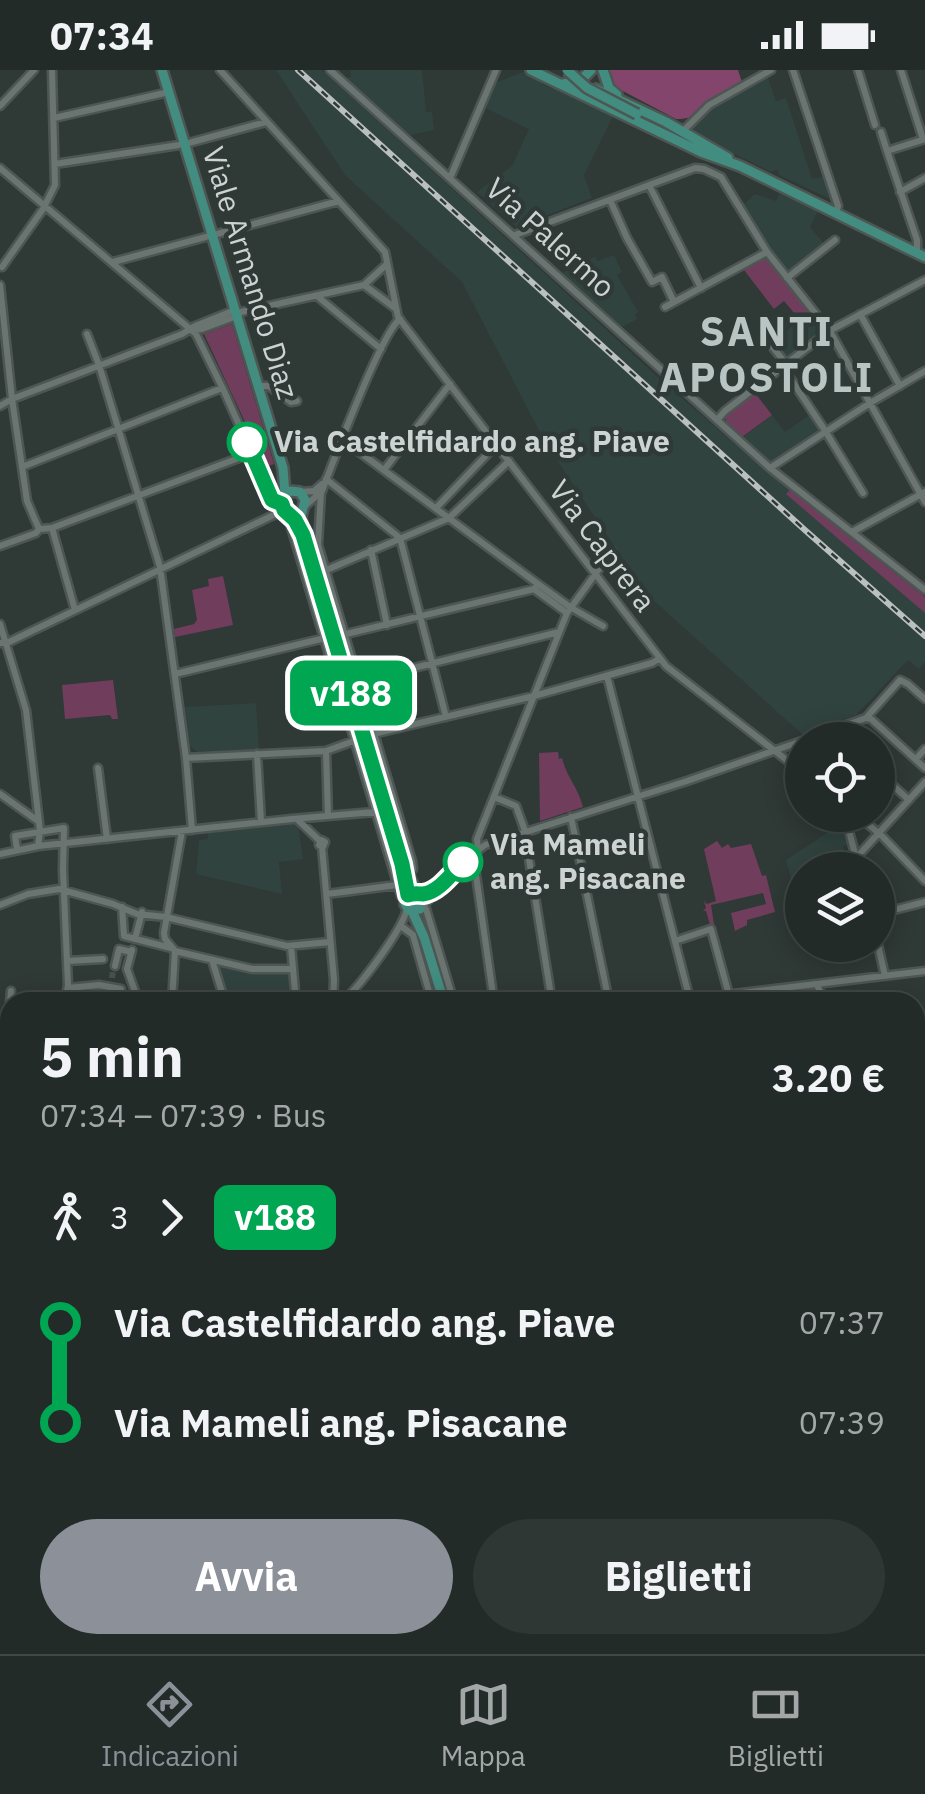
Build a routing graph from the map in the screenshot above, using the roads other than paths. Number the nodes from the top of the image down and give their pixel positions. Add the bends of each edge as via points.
1 (34, 70) edge
2 (52, 70) edge
3 (160, 70) edge
4 (220, 70) edge
5 (330, 70) edge
6 (496, 70) edge
7 (531, 70) edge
8 (542, 70) edge
9 (591, 70) edge
10 (602, 70) edge
11 (771, 70) edge
12 (794, 70) edge
13 (858, 70) edge
14 (901, 70) edge
15 (565, 77) edge
16 (588, 86) dead end
17 (170, 92) junction
18 (628, 102) junction
19 (0, 106) edge
20 (54, 118) junction
21 (267, 122) junction
22 (683, 131) junction
23 (924, 139) edge
24 (181, 145) junction
25 (887, 151) junction
26 (730, 163) junction
27 (55, 164) junction
28 (0, 168) edge
29 (721, 177) junction
30 (450, 178) junction
31 (925, 178) edge
32 (648, 185) junction
33 (900, 192) junction
34 (339, 200) junction
35 (610, 200) junction
36 (43, 204) junction
37 (836, 213) junction
38 (213, 234) junction
39 (514, 235) junction
40 (835, 240) dead end
41 (767, 252) junction
42 (921, 255) edge
43 (112, 262) junction
44 (388, 263) junction
45 (1, 266) edge
46 (787, 278) junction
47 (925, 280) edge
48 (0, 283) edge
49 (364, 285) junction
50 (702, 288) junction
51 (317, 296) junction
52 (674, 302) junction
53 (665, 307) dead end
54 (395, 308) junction
55 (236, 313) junction
56 (860, 314) junction
57 (400, 319) junction
58 (191, 330) junction
59 (829, 331) junction
60 (87, 334) dead end
61 (768, 341) dead end
62 (381, 349) junction
63 (99, 365) junction
64 (784, 366) junction
65 (925, 372) edge
66 (450, 384) junction
67 (258, 386) junction
68 (900, 386) junction
69 (222, 388) junction
70 (12, 399) junction
71 (297, 401) dead end
72 (870, 404) junction
73 (0, 406) edge
74 (13, 411) junction
75 (717, 420) junction
76 (118, 429) junction
77 (826, 432) junction
78 (343, 440) junction
79 (496, 444) junction
80 (252, 453) junction
81 (509, 461) junction
82 (22, 467) junction
83 (283, 468) junction
84 (770, 468) junction
85 (384, 470) junction
86 (326, 479) junction
87 (298, 491) junction
88 (321, 492) junction
89 (863, 493) dead end
90 (138, 495) junction
91 (924, 496) edge
92 (285, 505) junction
93 (304, 508) junction
94 (436, 508) junction
95 (450, 518) junction
96 (52, 528) junction
97 (39, 530) junction
98 (852, 532) junction
99 (303, 535) junction
100 (400, 538) junction
101 (0, 546) edge
102 (372, 550) junction
103 (612, 551) dead end
104 (160, 570) junction
105 (320, 572) junction
106 (596, 573) junction
107 (536, 586) junction
108 (925, 590) edge
109 (75, 610) junction
110 (569, 610) junction
111 (420, 616) junction
112 (0, 624) edge
113 (387, 625) junction
114 (603, 626) dead end
115 (560, 631) junction
116 (334, 637) junction
117 (3, 643) edge
118 (660, 658) junction
119 (432, 663) junction
120 (338, 669) junction
121 (176, 674) junction
122 (607, 676) junction
123 (353, 683) junction
124 (534, 696) junction
125 (925, 699) edge
126 (446, 716) junction
127 (866, 718) junction
128 (855, 722) edge
129 (364, 737) junction
130 (785, 747) edge
131 (925, 749) edge
132 (326, 751) junction
133 (775, 751) junction
134 (258, 754) junction
135 (186, 758) junction
136 (785, 759) edge
137 (916, 759) junction
138 (924, 767) edge
139 (98, 768) dead end
140 (925, 782) edge
141 (895, 788) edge
142 (0, 794) edge
143 (494, 796) junction
144 (638, 797) junction
145 (908, 800) junction
146 (381, 813) junction
147 (328, 816) junction
148 (571, 817) junction
149 (292, 818) junction
150 (38, 821) junction
151 (260, 822) junction
152 (192, 830) junction
153 (40, 831) junction
154 (182, 831) junction
155 (525, 832) junction
156 (879, 833) junction
157 (107, 838) junction
158 (64, 844) junction
159 (42, 845) junction
160 (17, 849) junction
161 (475, 851) junction
162 (862, 852) edge
163 (0, 854) edge
164 (402, 864) junction
165 (409, 876) junction
166 (925, 881) edge
167 (398, 885) junction
168 (64, 891) junction
169 (328, 894) junction
170 (415, 902) junction
171 (925, 902) edge
172 (0, 904) edge
173 (122, 908) junction
174 (895, 910) edge
175 (142, 913) junction
176 (164, 917) junction
177 (400, 926) junction
178 (134, 939) junction
179 (675, 941) junction
180 (330, 942) junction
181 (161, 945) junction
182 (291, 946) junction
183 (173, 950) junction
184 (103, 960) dead end
185 (212, 960) junction
186 (67, 961) junction
187 (882, 962) edge
188 (128, 969) junction
189 (293, 969) junction
190 (925, 970) edge
191 (113, 973) junction
192 (885, 976) junction
193 (334, 980) junction
194 (817, 985) junction
195 (357, 986) junction
196 (68, 988) junction
197 (122, 989) dead end
198 (786, 989) junction
199 (67, 992) edge
200 (136, 992) edge
201 (172, 992) edge
202 (221, 992) edge
203 (295, 992) edge
204 (333, 992) edge
205 (353, 992) edge
206 (429, 992) edge
207 (441, 992) edge
208 (451, 992) edge
209 (493, 992) edge
210 (550, 992) edge
211 (607, 992) edge
212 (688, 992) edge
213 (728, 992) edge
214 (758, 992) edge
215 (787, 992) edge
216 (820, 992) edge

1 - 19 street
2 - 20 street
3 - 17 main road, Viale Armando Diaz
4 - 21 street
5 - 30 street, Via Palermo
6 - 30 street
7 - 15 main road
8 - 15 main road
9 - 15 main road via 572,84
10 - 18 main road via 609,88
11 - 22 street via 711,104
12 - 37 street
13 - 25 street
14 - 23 street
15 - 26 main road, bridge
15 - 26 main road
16 - 18 main road
17 - 20 street
17 - 24 main road, Viale Armando Diaz
18 - 22 main road
20 - 27 street
21 - 24 street
21 - 34 street
22 - 26 main road
23 - 25 street
24 - 27 street
24 - 38 main road, Viale Armando Diaz
25 - 33 street
26 - 29 street
26 - 37 main road
27 - 36 street via 54,187
28 - 36 street
29 - 32 street via 698,167
29 - 41 street
30 - 39 street, Via Palermo
31 - 33 street
32 - 35 street
32 - 50 street
33 - 42 street
34 - 38 street
34 - 44 street
35 - 39 street
35 - 52 street via 652,282 662,277
36 - 43 street
36 - 45 street
37 - 42 main road
38 - 43 street
38 - 55 main road, Viale Armando Diaz
39 - 75 street, Via Palermo
40 - 46 street
41 - 46 street
41 - 50 street
43 - 58 street
44 - 49 street
44 - 54 street
45 - 48 street
46 - 59 street
47 - 56 street
48 - 70 street
49 - 51 street
49 - 54 street
50 - 52 street
51 - 55 street
51 - 62 street
52 - 53 street
54 - 57 street, Via Caprera
55 - 58 street
55 - 67 main road, Viale Armando Diaz
56 - 59 street
56 - 68 street
57 - 62 street
57 - 66 street, Via Caprera
58 - 63 street
58 - 69 street
59 - 64 street
59 - 72 street
60 - 63 street
61 - 64 street
62 - 78 street
63 - 70 street
63 - 76 street
64 - 75 street
64 - 77 street
65 - 68 street
66 - 79 street, Via Caprera
66 - 85 street
67 - 71 street
67 - 83 main road, Viale Armando Diaz
68 - 72 street
69 - 76 street
69 - 80 street
70 - 73 street
70 - 74 street
72 - 77 street
72 - 91 street
73 - 74 street
74 - 82 street
75 - 84 street, Via Palermo
76 - 82 street
76 - 90 street
77 - 84 street
77 - 89 street
78 - 85 street
78 - 86 street
79 - 81 street, Via Caprera
79 - 94 street
80 - 90 street
80 - 92 street via 272,500
81 - 95 street
81 - 106 street, Via Caprera
82 - 97 street
83 - 87 main road, Viale Armando Diaz
83 - 92 main road, Viale Armando Diaz
84 - 98 street, Via Palermo
85 - 94 street
86 - 87 street via 316,490
86 - 88 street
86 - 100 street
87 - 92 main road
87 - 93 main road, Viale Armando Diaz
88 - 93 street
88 - 105 street
90 - 96 street
90 - 104 street
91 - 98 street
92 - 93 main road via 297,514
92 - 99 main road
92 - 104 street
92 - 116 street
93 - 99 main road, Viale Armando Diaz
94 - 95 street
95 - 100 street
95 - 107 street
96 - 97 street
96 - 109 street
97 - 101 street
98 - 108 street, Via Palermo
99 - 105 main road
100 - 102 street
100 - 111 street
102 - 105 street
102 - 113 street
103 - 106 street
104 - 109 street
104 - 121 street
105 - 116 main road
106 - 110 street
106 - 118 street, Via Caprera
107 - 110 street
107 - 111 street
109 - 117 street
110 - 114 street
110 - 115 street
111 - 113 street
111 - 119 street
112 - 117 street
113 - 116 street
115 - 119 street
115 - 124 street
116 - 120 main road
116 - 121 street
116 - 123 street
117 - 150 street via 26,710
118 - 122 street
118 - 133 street, Via Caprera
119 - 123 street
119 - 126 street
120 - 123 main road
120 - 129 street
121 - 135 street
122 - 124 street
122 - 144 street
123 - 129 main road
124 - 126 street
124 - 143 street
125 - 127 street via 900,680
126 - 129 street
127 - 128 street
127 - 137 street
129 - 132 street
129 - 146 main road
129 - 165 street via 412,861
130 - 133 street
131 - 137 street
132 - 134 street
132 - 147 street
133 - 136 street, Via Caprera
133 - 144 street
134 - 135 street
134 - 151 street
135 - 152 street
137 - 138 street
139 - 157 street
140 - 145 street
141 - 145 street
142 - 150 street
143 - 155 street via 518,807
143 - 161 street
144 - 148 street
144 - 179 street
145 - 156 street
146 - 147 street
146 - 164 main road
146 - 167 street
147 - 149 street
148 - 155 street
148 - 211 street
149 - 151 street
149 - 169 street via 321,844
150 - 153 street
151 - 152 street
152 - 154 street
153 - 158 street via 64,828
153 - 159 street
153 - 160 street via 15,836
154 - 157 street
154 - 176 street
155 - 161 street
155 - 210 street
156 - 162 street
156 - 166 street
157 - 158 street
158 - 159 street
158 - 168 street
159 - 160 street
160 - 163 street
161 - 170 street
161 - 209 street
164 - 165 main road
164 - 170 main road
165 - 170 main road
167 - 169 street
167 - 170 street
168 - 172 street
168 - 173 street
168 - 186 street
169 - 180 street
170 - 177 street
170 - 207 main road
170 - 208 street via 428,915
171 - 174 street
173 - 175 street
173 - 178 street via 124,936
175 - 176 street
175 - 178 street
176 - 181 street
176 - 182 street
176 - 183 street
177 - 195 street
177 - 206 street via 412,934
178 - 181 street
179 - 212 street
179 - 213 street via 711,929
180 - 182 street
180 - 193 street
181 - 183 street
182 - 189 street
183 - 185 street
183 - 201 street
184 - 186 street
185 - 189 street
185 - 202 street
186 - 196 street
187 - 192 street
188 - 191 street
188 - 191 street via 132,951 120,948
188 - 200 street
189 - 203 street
190 - 192 street
191 - 196 street via 99,985
191 - 197 street
192 - 194 street
193 - 195 street via 344,992
193 - 204 street
194 - 198 street
194 - 216 street
195 - 205 street
196 - 199 street
198 - 214 street
198 - 215 street

